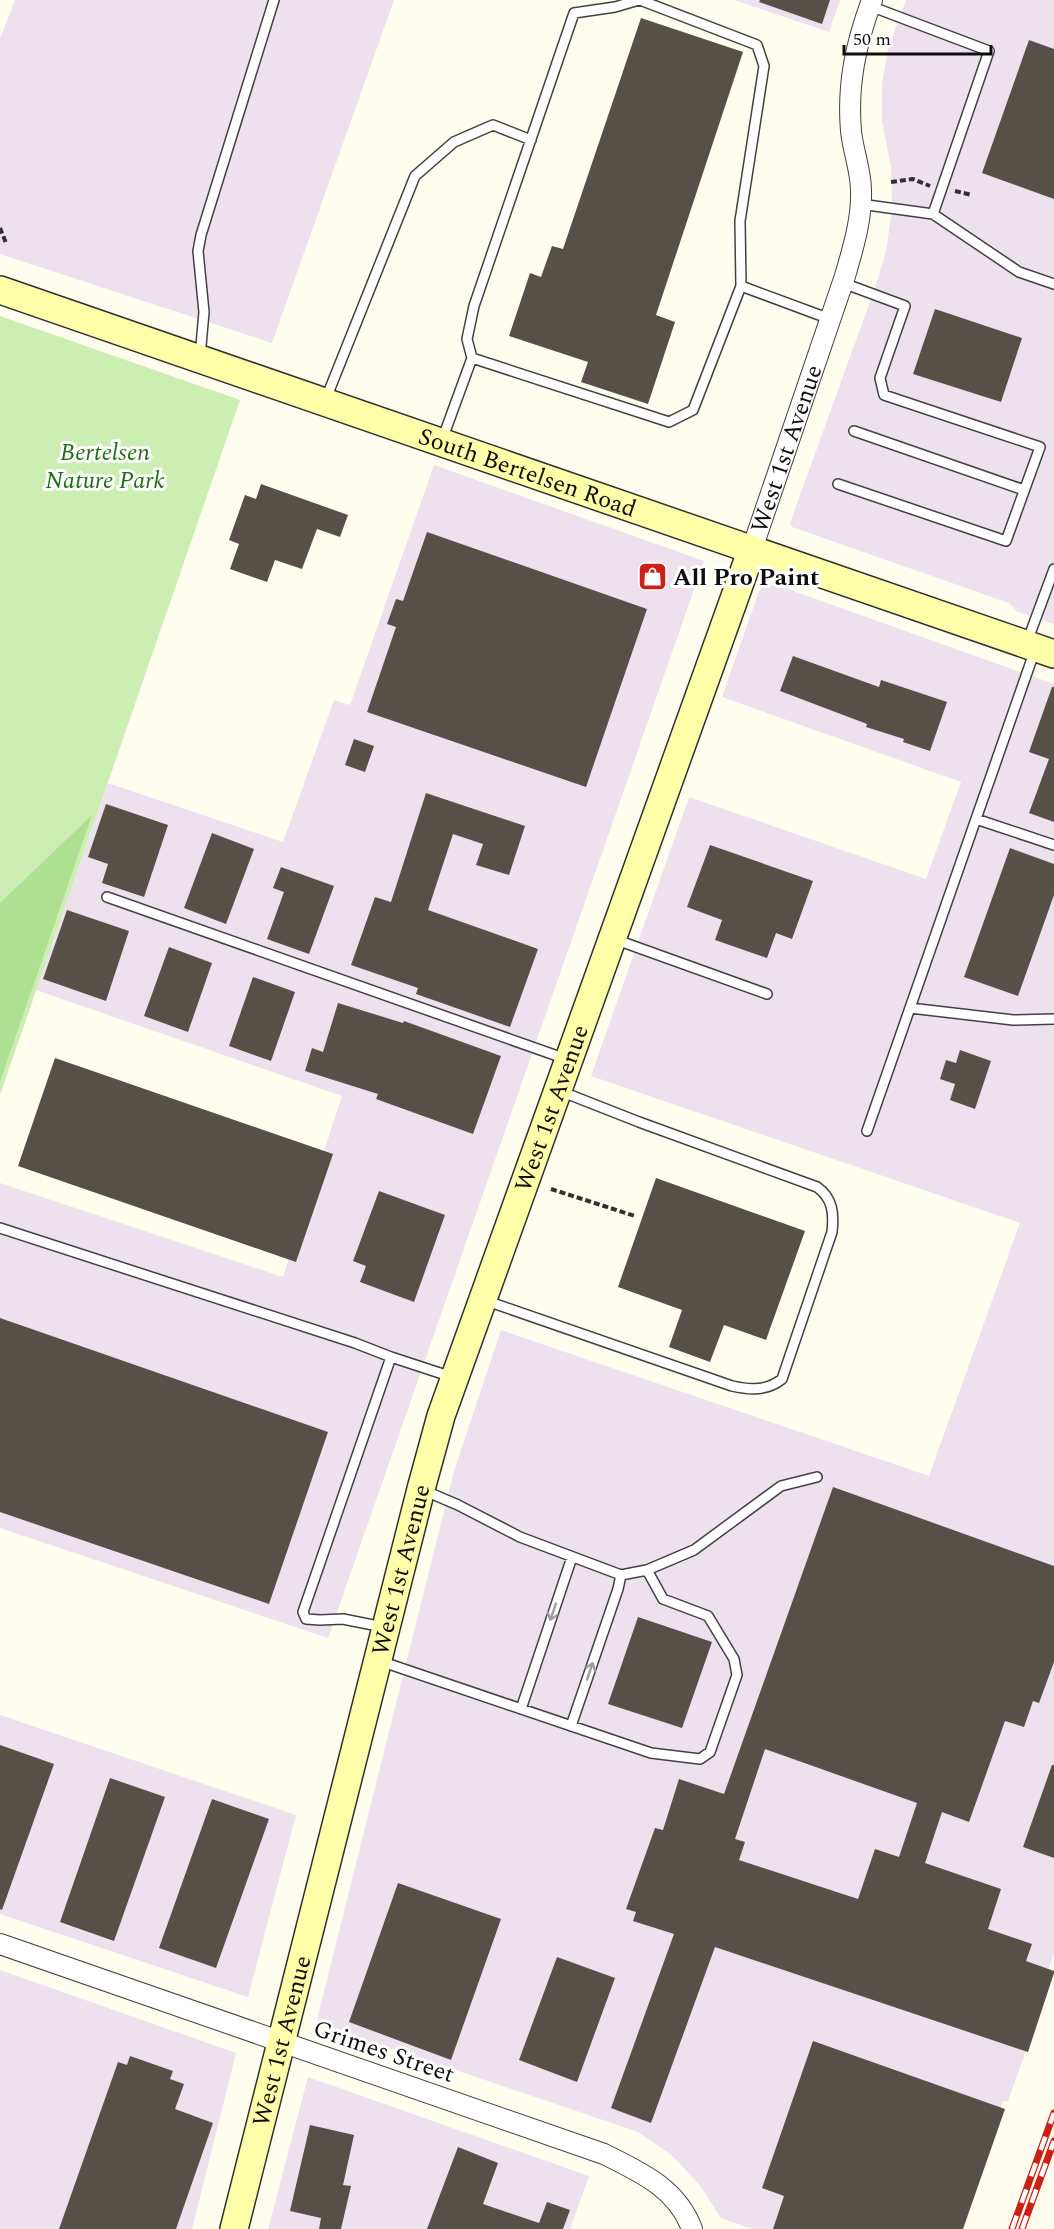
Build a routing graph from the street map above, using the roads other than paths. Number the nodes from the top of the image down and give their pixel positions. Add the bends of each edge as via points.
1 (274, 0) edge
2 (639, 0) edge
3 (871, 3) edge
4 (531, 140) junction
5 (860, 204) junction
6 (933, 214) junction
7 (843, 283) junction
8 (1054, 284) edge
9 (741, 286) junction
10 (0, 290) edge
11 (830, 319) junction
12 (472, 358) junction
13 (200, 360) junction
14 (324, 403) junction
15 (854, 431) dead end
16 (441, 443) junction
17 (838, 484) dead end
18 (1024, 490) junction
19 (752, 549) junction
20 (1054, 569) edge
21 (1050, 595) edge
22 (1039, 648) edge
23 (976, 819) junction
24 (1054, 845) edge
25 (107, 897) dead end
26 (612, 939) junction
27 (766, 994) dead end
28 (910, 1008) junction
29 (1054, 1019) edge
30 (568, 1060) junction
31 (557, 1090) junction
32 (867, 1131) dead end
33 (0, 1228) edge
34 (482, 1299) junction
35 (390, 1357) junction
36 (454, 1377) junction
37 (817, 1477) dead end
38 (421, 1489) junction
39 (572, 1557) junction
40 (647, 1570) junction
41 (621, 1575) junction
42 (386, 1627) junction
43 (377, 1660) junction
44 (521, 1709) junction
45 (572, 1726) junction
46 (0, 1944) edge
47 (281, 2042) junction
48 (234, 2229) edge
49 (692, 2229) edge

1 - 13 lane via 201,235 198,251 204,312
2 - 4 lane via 574,13
2 - 9 lane via 757,45 764,66 740,221
3 - 5 street, West 1st Avenue via 858,40 851,82 851,130
3 - 6 lane via 989,51
4 - 12 lane via 474,306 468,339
4 - 14 lane via 493,125 454,142 415,176
5 - 6 lane
5 - 7 street, West 1st Avenue
6 - 8 lane via 1018,272
7 - 11 street, West 1st Avenue
7 - 18 lane via 905,306 880,378 884,395 1040,447
9 - 11 lane
9 - 12 lane via 693,410 669,422
10 - 13 street, South Bertelsen Road
11 - 19 street, West 1st Avenue
12 - 16 lane
13 - 14 street, South Bertelsen Road
14 - 16 street, South Bertelsen Road
15 - 18 lane
16 - 19 street, South Bertelsen Road
17 - 18 lane via 1006,541
19 - 22 street, South Bertelsen Road
19 - 26 street, West 1st Avenue
20 - 21 lane
21 - 22 lane
22 - 23 lane
23 - 24 lane
23 - 28 lane
25 - 30 lane
26 - 27 lane
26 - 30 street, West 1st Avenue
28 - 29 lane via 1013,1020
28 - 32 lane
30 - 31 street, West 1st Avenue
31 - 34 street, West 1st Avenue
31 - 34 lane via 825,1192 834,1217 832,1232 782,1379 763,1388 747,1390 732,1386
33 - 35 lane
34 - 36 street, West 1st Avenue
35 - 36 lane
35 - 42 lane via 303,1612 306,1619 343,1619
36 - 38 street, West 1st Avenue
37 - 40 lane via 781,1486 694,1550
38 - 39 lane via 520,1537
38 - 42 street, West 1st Avenue
39 - 41 lane
39 -> 44 lane
40 - 41 lane
40 - 45 lane via 663,1599 708,1616 734,1659 737,1675 710,1752 700,1759 651,1753
45 -> 41 lane
42 - 43 street, West 1st Avenue
43 - 44 lane
43 - 47 street, West 1st Avenue
44 - 45 lane
46 - 47 street, Grimes Street
47 - 48 street, West 1st Avenue
47 - 49 street, Grimes Street via 603,2154 666,2189

